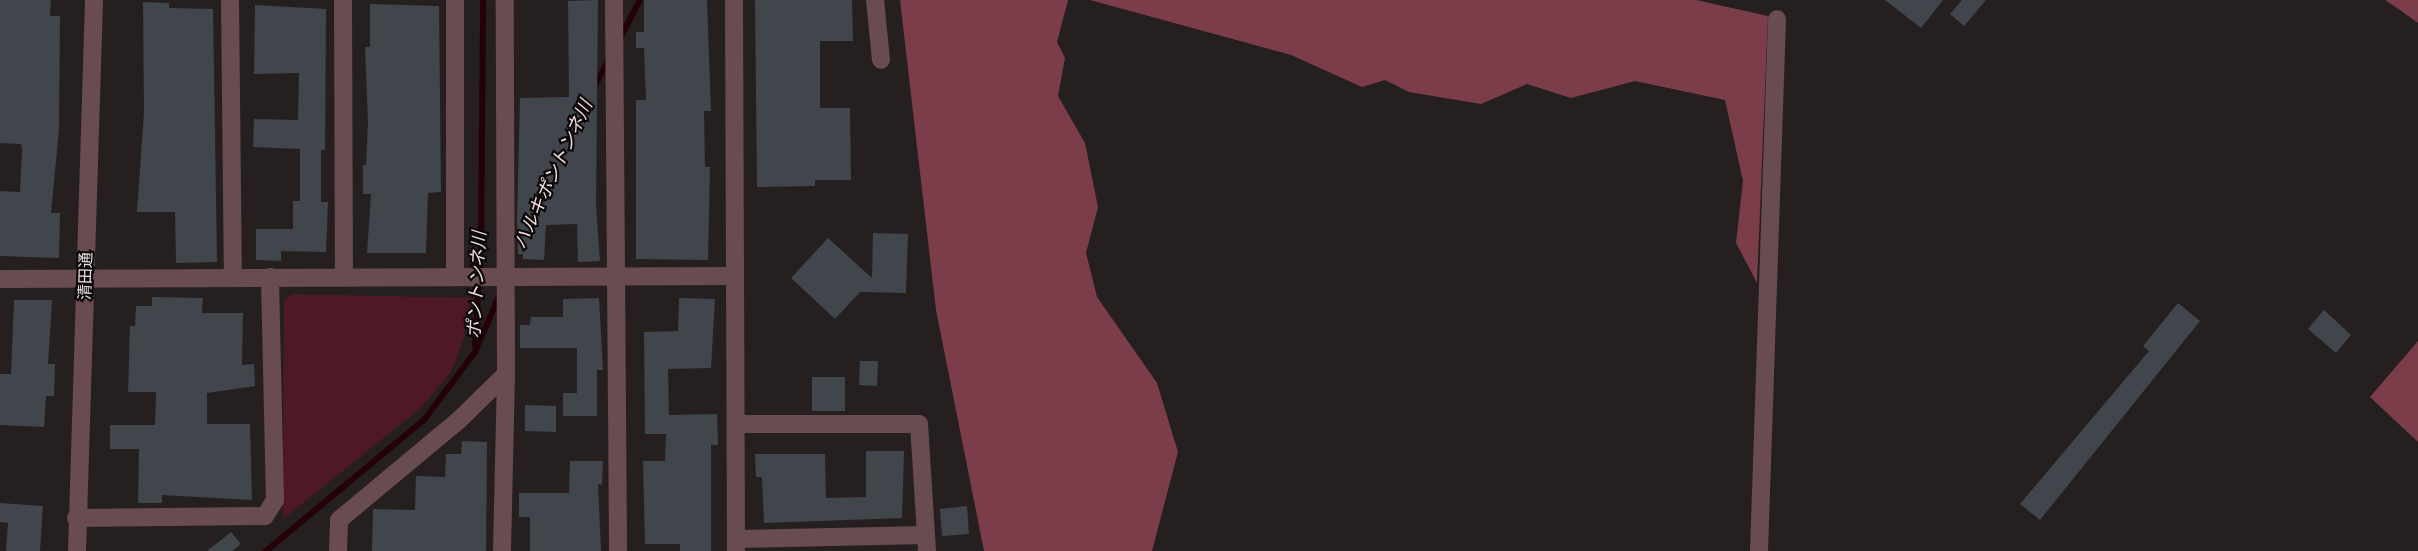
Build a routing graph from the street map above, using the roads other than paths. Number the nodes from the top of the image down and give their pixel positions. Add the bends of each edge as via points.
1 (94, 0) edge
2 (230, 0) edge
3 (343, 0) edge
4 (455, 0) edge
5 (505, 0) edge
6 (614, 0) edge
7 (734, 0) edge
8 (875, 0) edge
9 (1777, 19) dead end
10 (880, 60) dead end
11 (500, 276) junction
12 (615, 276) junction
13 (734, 276) junction
14 (233, 277) junction
15 (270, 277) junction
16 (344, 277) junction
17 (461, 277) junction
18 (0, 279) edge
19 (87, 280) junction
20 (506, 374) junction
21 (737, 424) junction
22 (76, 518) junction
23 (926, 543) edge
24 (736, 545) edge
25 (77, 551) edge
26 (338, 551) edge
27 (502, 551) edge
28 (618, 551) edge
29 (1759, 551) edge

1 - 19 street, 清田通
2 - 14 street
3 - 16 street
4 - 17 street
5 - 11 street
6 - 12 street
7 - 13 street
8 - 10 street
9 - 29 street
11 - 12 street
11 - 17 street
11 - 20 street
12 - 13 street
12 - 28 street
13 - 21 street
14 - 15 street
14 - 19 street
15 - 16 street
15 - 22 street via 275,500 265,516
16 - 17 street
18 - 19 street
19 - 22 street, 清田通
20 - 26 street via 458,421 339,520
20 - 27 street
21 - 23 street via 919,424
21 - 24 street
22 - 25 street, 清田通
23 - 24 street

